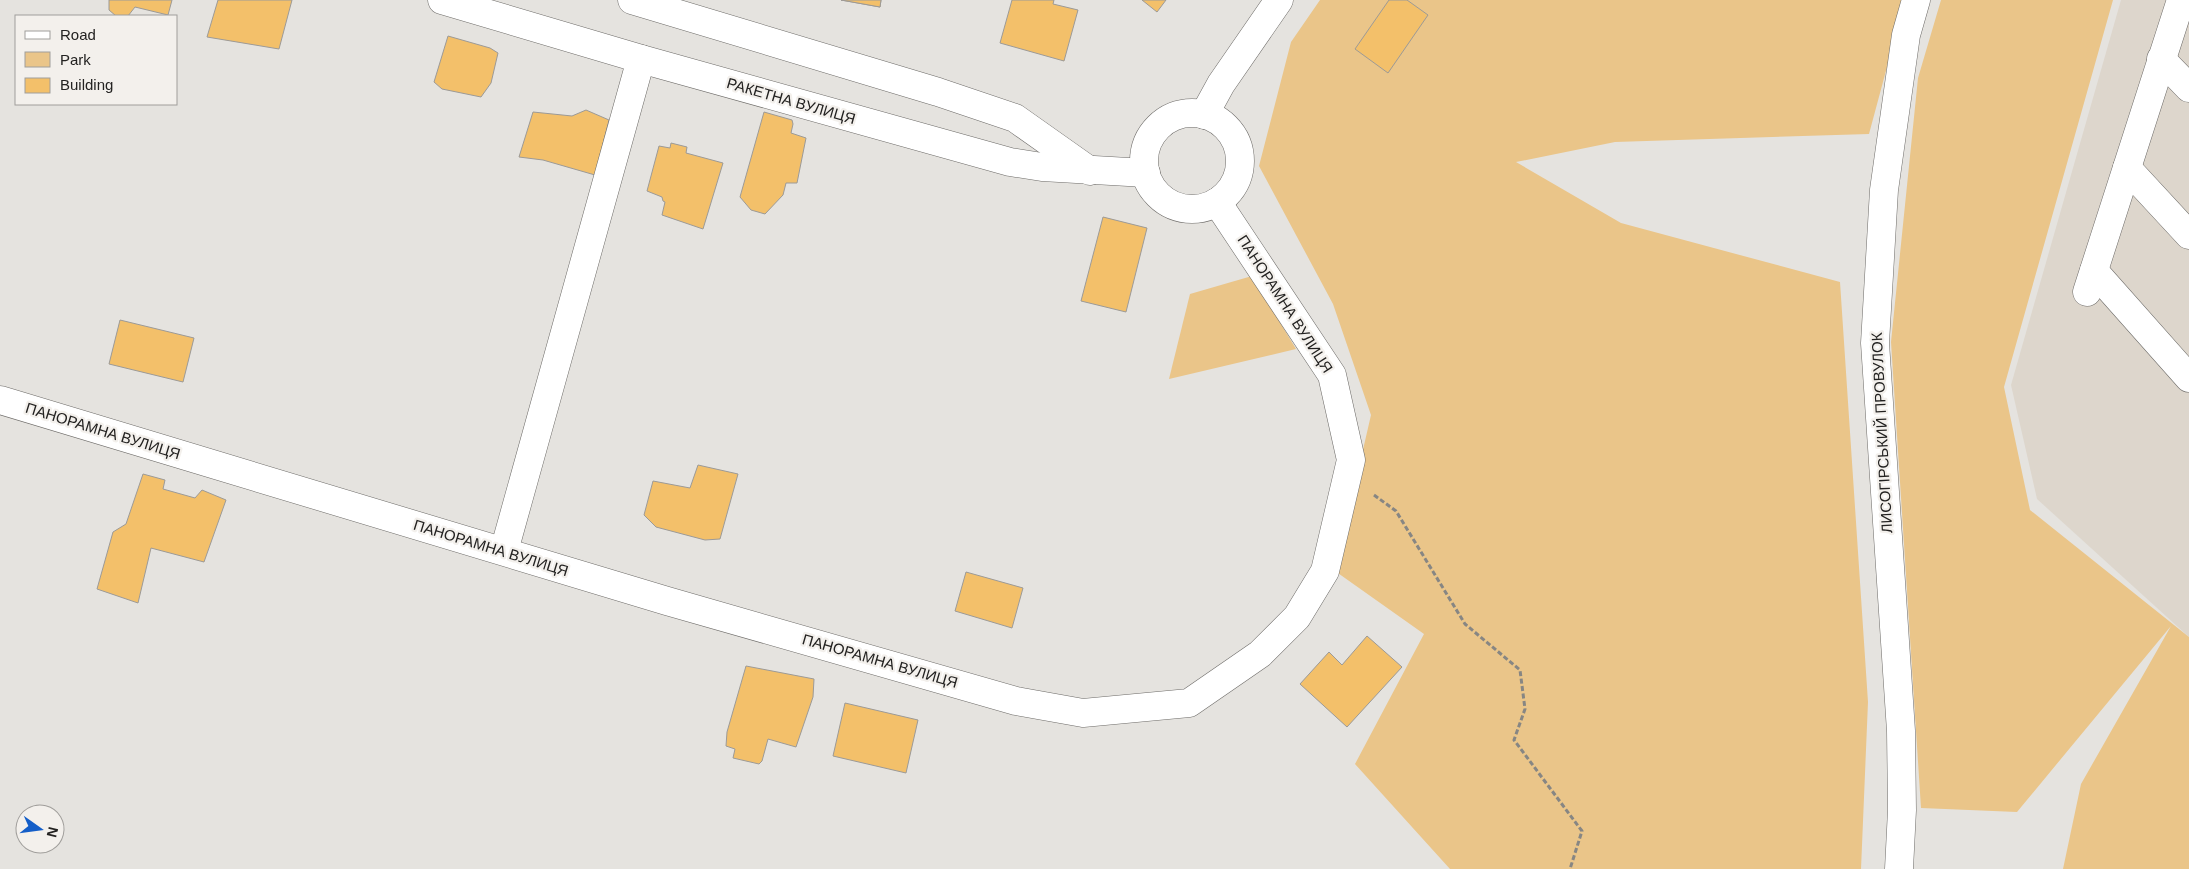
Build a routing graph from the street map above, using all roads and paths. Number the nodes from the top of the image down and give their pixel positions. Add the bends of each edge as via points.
1 (442, 0) edge
2 (632, 0) edge
3 (1279, 0) edge
4 (1916, 0) edge
5 (2180, 0) edge
6 (641, 59) junction
7 (2162, 59) junction
8 (2189, 88) edge
9 (1204, 115) junction
10 (2127, 168) junction
11 (1090, 171) junction
12 (1146, 173) junction
13 (1216, 202) junction
14 (2189, 235) edge
15 (2189, 378) edge
16 (0, 400) edge
17 (1348, 475) junction
18 (504, 551) junction
19 (1570, 869) edge
20 (1899, 869) edge

1 - 6 street, РАКЕТНА ВУЛИЦЯ
2 - 11 street via 1016,118
3 - 9 street via 1221,84
4 - 20 street, ЛИСОГІРСЬКИЙ ПРОВУЛОК via 1906,35 1884,190 1875,343 1901,731
5 - 7 street
6 - 11 street, РАКЕТНА ВУЛИЦЯ via 1010,162
6 - 18 street
7 - 8 street
7 - 10 street
9 - 12 street via 1176,116 1154,132 1147,145
9 - 13 street via 1225,126 1238,147 1240,159 1235,183
10 - 14 street
10 - 15 street via 2090,282
11 - 12 street, РАКЕТНА ВУЛИЦЯ
12 - 13 street via 1162,198 1174,205 1188,209 1203,208
13 - 17 street, ПАНОРАМНА ВУЛИЦЯ via 1332,375 1351,460
16 - 18 street, ПАНОРАМНА ВУЛИЦЯ
17 - 18 street, ПАНОРАМНА ВУЛИЦЯ via 1325,570 1297,617 1260,654 1189,703 1083,713 1016,701
17 - 19 path via 1396,511 1465,624 1520,670 1525,709 1514,740 1582,831

